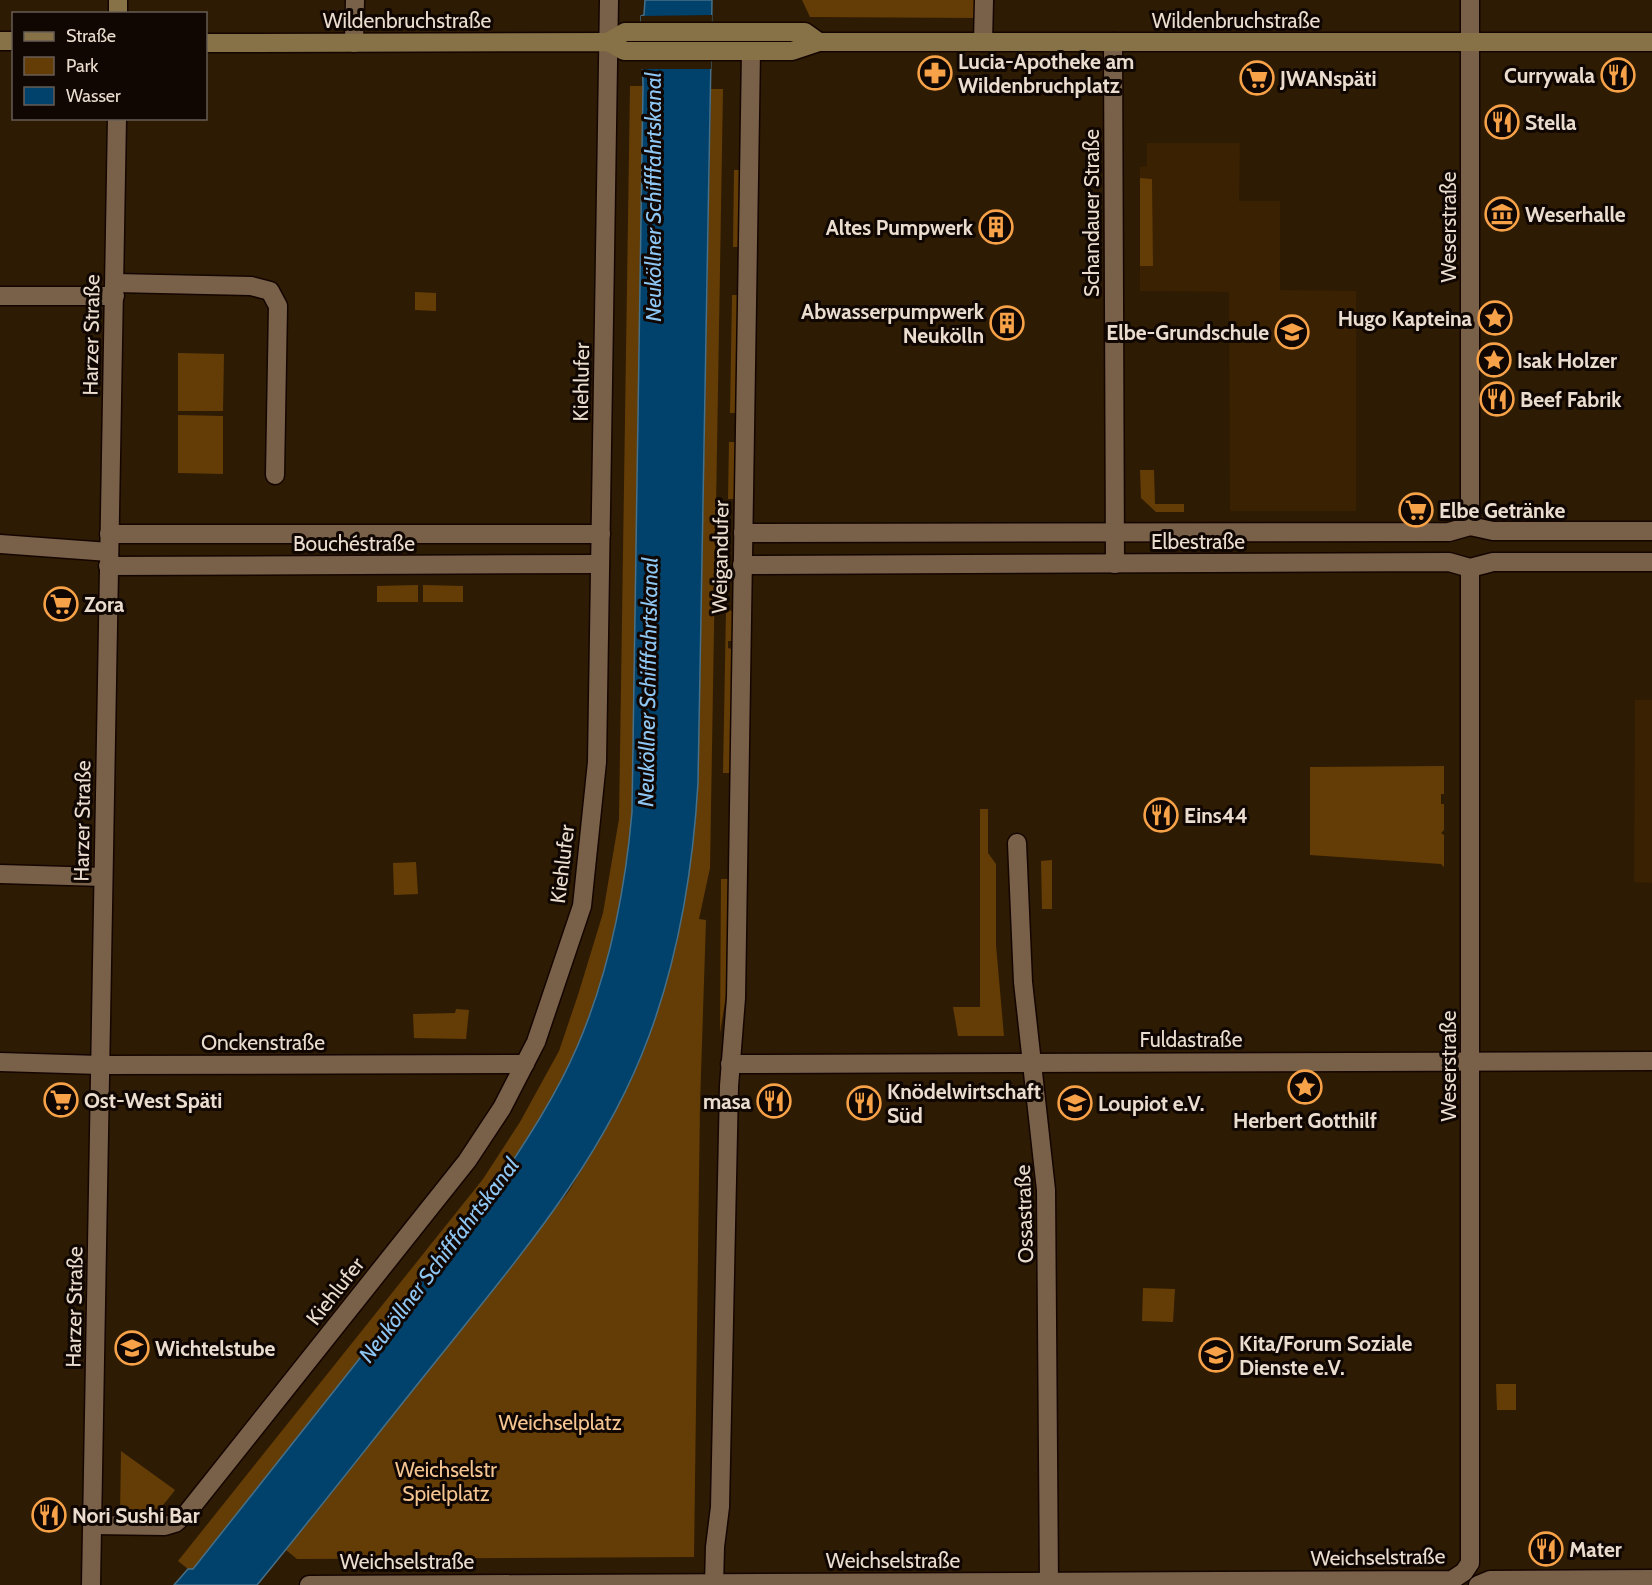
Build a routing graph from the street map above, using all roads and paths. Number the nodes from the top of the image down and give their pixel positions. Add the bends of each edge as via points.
1 (355, 0) edge
2 (609, 0) edge
3 (984, 0) edge
4 (1470, 0) edge
5 (608, 42) junction
6 (819, 42) junction
7 (983, 42) junction
8 (1113, 42) junction
9 (1470, 42) junction
10 (1652, 42) edge
11 (207, 43) edge
12 (354, 43) junction
13 (751, 51) junction
14 (117, 120) edge
15 (115, 290) junction
16 (0, 296) edge
17 (274, 475) dead end
18 (1470, 526) junction
19 (1652, 531) edge
20 (743, 533) junction
21 (1115, 533) junction
22 (601, 534) junction
23 (0, 544) edge
24 (109, 551) junction
25 (1652, 562) edge
26 (600, 564) junction
27 (1115, 564) junction
28 (742, 565) junction
29 (1470, 568) junction
30 (1017, 843) dead end
31 (0, 874) edge
32 (103, 877) junction
33 (1652, 1060) edge
34 (1471, 1061) junction
35 (0, 1062) edge
36 (1032, 1063) junction
37 (525, 1064) junction
38 (730, 1064) junction
39 (100, 1065) junction
40 (93, 1525) junction
41 (1470, 1563) joint
42 (1652, 1579) edge
43 (1049, 1583) edge
44 (714, 1584) edge
45 (91, 1585) edge
46 (309, 1585) edge
47 (1478, 1585) edge

1 - 12 street
2 - 5 street, Kiehlufer
3 - 7 street
4 - 9 street, Weserstraße
5 - 6 street, Wildenbruchstraße via 626,32 805,32
5 - 12 street, Wildenbruchstraße
5 - 13 street, Wildenbruchstraße via 624,51
5 - 22 street, Kiehlufer
6 - 7 street, Wildenbruchstraße
6 - 13 street, Wildenbruchstraße via 792,51
7 - 8 street, Wildenbruchstraße
8 - 9 street, Wildenbruchstraße
8 - 21 street, Schandauer Straße
9 - 10 street, Wildenbruchstraße
9 - 18 street, Weserstraße
11 - 12 street, Wildenbruchstraße
13 - 20 street, Weigandufer
14 - 15 street, Harzer Straße
15 - 16 street
15 - 17 street via 251,286 270,291 278,306
15 - 24 street, Harzer Straße
18 - 19 street, Elbestraße via 1493,531
18 - 21 street, Elbestraße via 1449,532
20 - 21 street, Elbestraße
20 - 28 street, Weigandufer
21 - 27 street, Schandauer Straße
22 - 24 street, Bouchéstraße
22 - 26 street, Kiehlufer
23 - 24 street, Bouchéstraße
24 - 26 street, Bouchéstraße
24 - 32 street, Harzer Straße
25 - 29 street, Elbestraße via 1493,562
26 - 37 street, Kiehlufer via 597,762 582,906 539,1037
27 - 28 street, Elbestraße
27 - 29 street, Elbestraße via 1449,562
28 - 38 street, Weigandufer via 736,998
29 - 34 street, Weserstraße
30 - 36 street, Ossastraße via 1023,982
31 - 32 street
32 - 39 street, Harzer Straße
33 - 34 street, Fuldastraße
34 - 36 street, Fuldastraße
34 - 41 street, Weserstraße
35 - 39 street, Onckenstraße
36 - 38 street, Fuldastraße
36 - 43 street, Ossastraße via 1043,1143 1048,1241
37 - 39 street, Onckenstraße
37 - 40 street, Kiehlufer via 467,1161 198,1501 183,1517 165,1527
38 - 44 street via 720,1507
39 - 40 street, Harzer Straße
40 - 45 street, Harzer Straße
41 - 43 street, Weichselstraße via 1452,1580
42 - 47 street via 1490,1580
43 - 44 street, Weichselstraße
44 - 46 street, Weichselstraße

